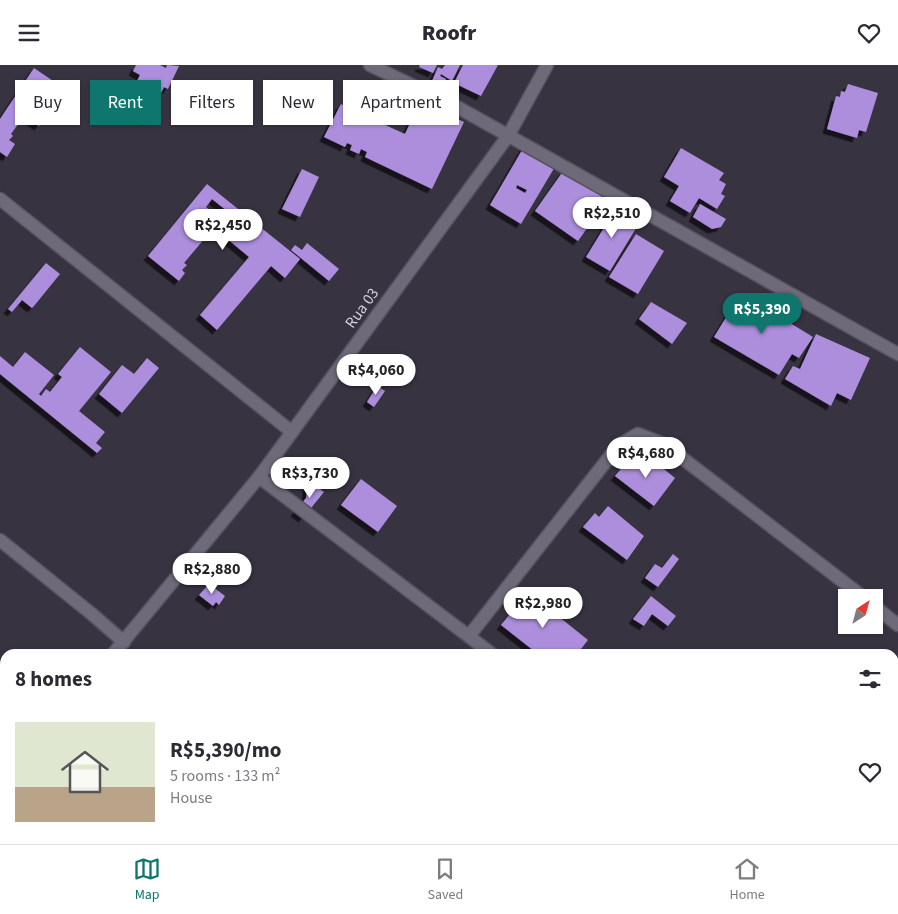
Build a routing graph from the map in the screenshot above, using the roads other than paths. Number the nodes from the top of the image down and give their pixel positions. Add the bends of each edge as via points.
1 (370, 65) edge
2 (547, 65) edge
3 (508, 136) junction
4 (0, 199) edge
5 (898, 355) edge
6 (292, 433) junction
7 (259, 477) junction
8 (0, 539) edge
9 (853, 589) edge
10 (883, 613) edge
11 (898, 625) edge
12 (469, 636) junction
13 (124, 642) junction
14 (118, 649) edge
15 (486, 649) edge

1 - 3 street
2 - 3 street, Rua 03
3 - 5 street
3 - 6 street, Rua 03
4 - 6 street
6 - 7 street, Rua 03
7 - 12 street
7 - 13 street, Rua 03
8 - 13 street
9 - 12 street via 664,444 638,434 618,446
10 - 11 street
12 - 15 street
13 - 14 street, Rua 03

